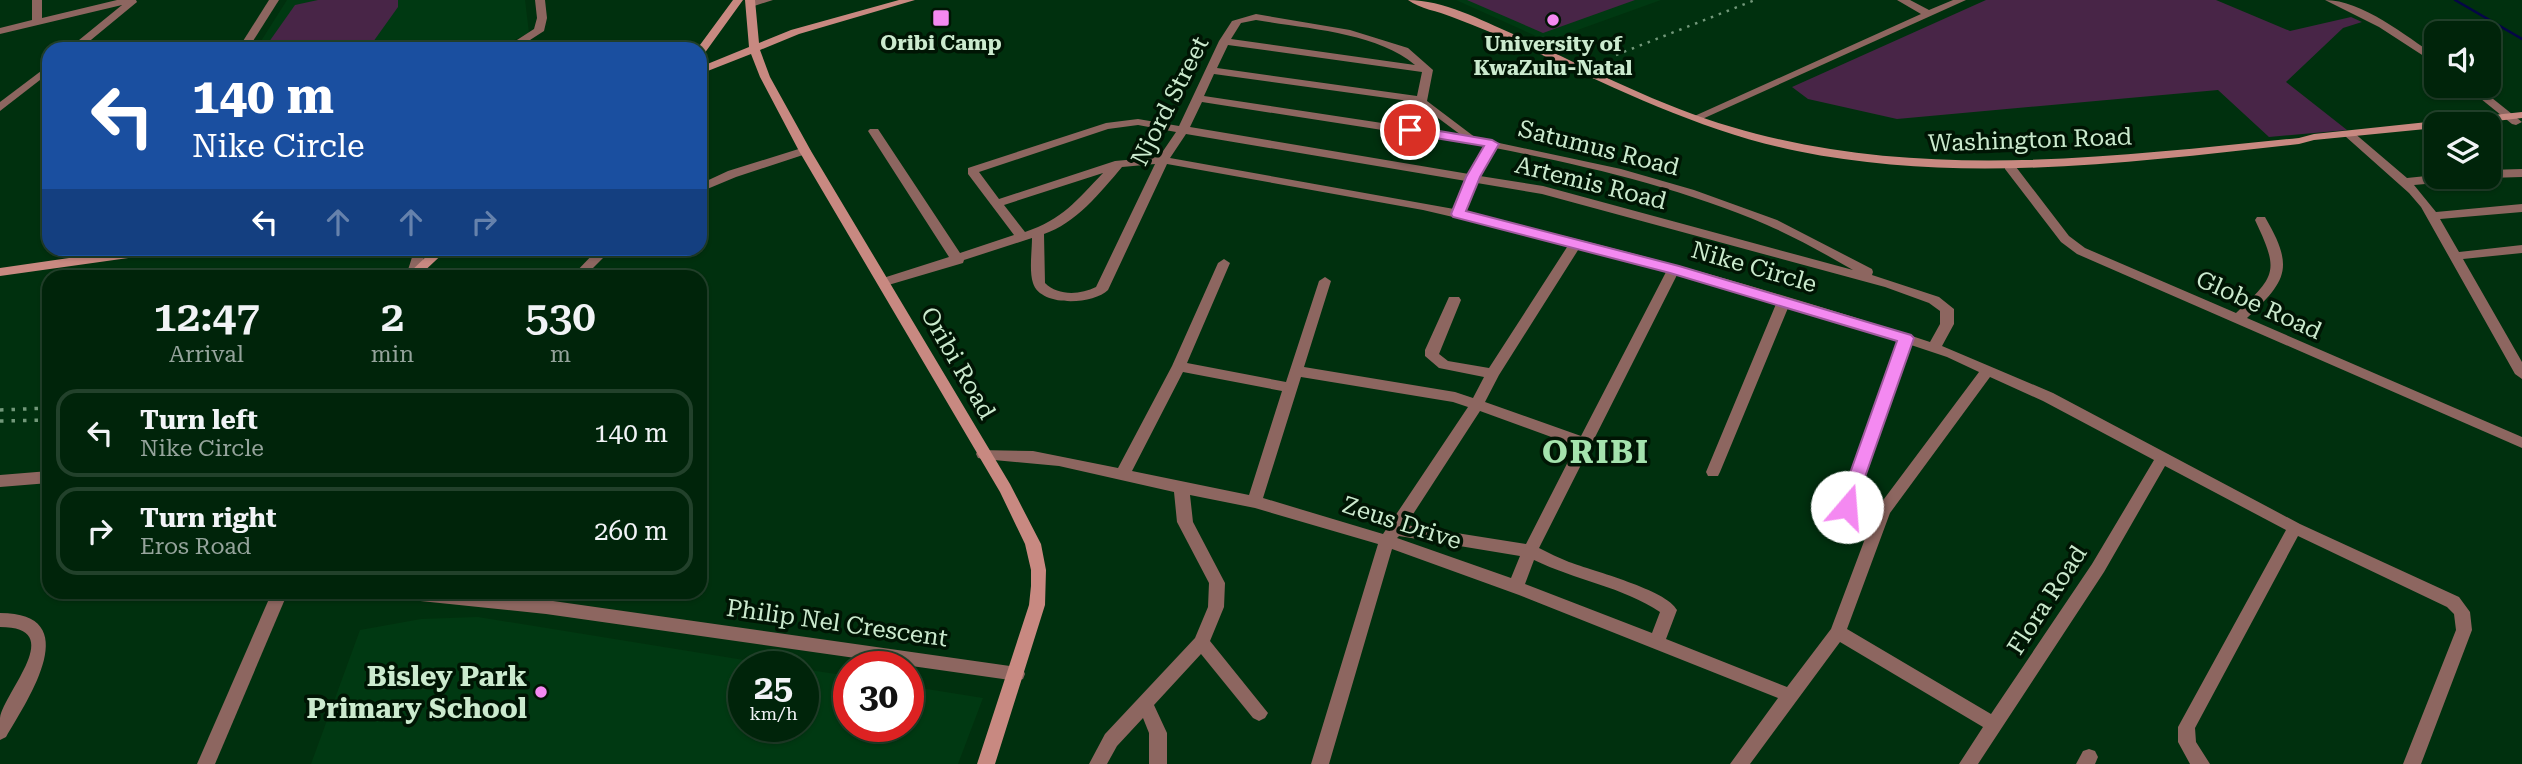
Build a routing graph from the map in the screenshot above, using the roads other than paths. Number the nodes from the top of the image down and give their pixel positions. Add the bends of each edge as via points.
1 (37, 0) edge
2 (132, 0) edge
3 (274, 0) edge
4 (540, 0) edge
5 (738, 0) edge
6 (768, 0) edge
7 (910, 0) edge
8 (1413, 0) edge
9 (1902, 0) edge
10 (1961, 0) edge
11 (2330, 0) edge
12 (752, 10) edge
13 (1928, 14) junction
14 (725, 16) junction
15 (37, 21) junction
16 (0, 31) edge
17 (784, 36) junction
18 (1224, 41) junction
19 (81, 42) edge
20 (247, 42) edge
21 (521, 42) edge
22 (707, 42) edge
23 (754, 49) junction
24 (2424, 53) edge
25 (712, 66) junction
26 (760, 67) junction
27 (707, 68) edge
28 (1210, 70) junction
29 (1428, 70) junction
30 (42, 74) edge
31 (1197, 98) junction
32 (2487, 98) edge
33 (1421, 101) junction
34 (0, 108) edge
35 (1696, 118) junction
36 (2517, 119) edge
37 (2424, 127) edge
38 (1184, 128) junction
39 (874, 131) dead end
40 (2424, 133) edge
41 (2353, 138) junction
42 (1473, 139) junction
43 (1492, 144) junction
44 (805, 151) junction
45 (1163, 160) junction
46 (1119, 164) junction
47 (2009, 166) junction
48 (2522, 173) edge
49 (2501, 174) edge
50 (1473, 177) junction
51 (2424, 180) edge
52 (2404, 182) junction
53 (707, 185) edge
54 (996, 204) junction
55 (2522, 208) edge
56 (1458, 214) junction
57 (2433, 216) junction
58 (2261, 220) dead end
59 (1038, 232) junction
60 (1022, 237) junction
61 (1577, 242) junction
62 (2522, 249) edge
63 (93, 256) edge
64 (434, 256) edge
65 (599, 256) edge
66 (2455, 256) junction
67 (958, 260) junction
68 (1224, 263) dead end
69 (1674, 269) junction
70 (419, 270) edge
71 (584, 270) edge
72 (0, 272) edge
73 (1325, 281) dead end
74 (885, 282) junction
75 (1890, 284) junction
76 (1454, 300) dead end
77 (1784, 302) junction
78 (2237, 320) junction
79 (1906, 338) junction
80 (1934, 347) junction
81 (1179, 366) junction
82 (1988, 370) junction
83 (1297, 371) junction
84 (1493, 374) junction
85 (2522, 374) edge
86 (1290, 388) junction
87 (1478, 404) junction
88 (2520, 437) edge
89 (1586, 443) junction
90 (983, 454) junction
91 (2162, 459) junction
92 (1713, 472) dead end
93 (1123, 473) junction
94 (42, 478) edge
95 (0, 481) edge
96 (1181, 487) junction
97 (1254, 502) junction
98 (2295, 528) junction
99 (1874, 533) junction
100 (1391, 535) junction
101 (1530, 551) junction
102 (1516, 586) junction
103 (277, 599) edge
104 (469, 599) edge
105 (0, 620) edge
106 (1838, 632) junction
107 (1201, 642) junction
108 (1656, 643) junction
109 (1017, 674) junction
110 (1789, 695) junction
111 (1145, 703) junction
112 (1259, 713) dead end
113 (1994, 725) junction
114 (0, 732) edge
115 (1748, 761) edge
116 (206, 764) edge
117 (986, 764) edge
118 (1098, 764) edge
119 (1158, 764) edge
120 (1320, 764) edge
121 (1968, 764) edge
122 (2202, 764) edge
123 (2412, 764) edge

1 - 15 street
2 - 15 street
2 - 19 street
3 - 20 street
4 - 21 street via 539,31
5 - 14 main road
6 - 12 street
7 - 17 main road
8 - 35 main road, Washington Road
9 - 13 street
10 - 13 street
11 - 24 street via 2383,25
12 - 14 main road
12 - 17 main road via 768,29
12 - 23 main road, Oribi Road
13 - 35 street
14 - 22 main road
15 - 16 street
17 - 23 main road
18 - 28 street, Njord Street
18 - 29 street
18 - 29 street, Njord Street via 1234,24 1245,18 1307,24 1394,46 1413,55
23 - 25 main road
23 - 26 main road, Oribi Road
25 - 26 main road
25 - 27 main road
26 - 44 main road, Oribi Road
28 - 31 street, Njord Street
28 - 33 street
29 - 33 street
30 - 34 street
31 - 38 street, Njord Street
31 - 42 street, Satumus Road
32 - 36 street
33 - 42 street
35 - 47 main road, Washington Road via 1777,143 1865,160 1922,166
37 - 41 main road, Washington Road
38 - 45 street, Njord Street
38 - 50 street, Artemis Road
38 - 54 street, Artemis Road via 1116,123 972,171
39 - 67 street
40 - 41 main road, Washington Road
41 - 47 main road, Washington Road
41 - 52 street
42 - 43 street, Satumus Road
43 - 50 street
43 - 75 street, Satumus Road via 1695,194 1760,218
44 - 53 street
44 - 74 main road, Oribi Road
45 - 46 street, Nike Circle
45 - 56 street, Nike Circle
45 - 59 street, Njord Street via 1101,290 1078,297 1042,289
46 - 54 street, Nike Circle
46 - 59 street via 1062,222
47 - 78 street, Globe Road via 2073,246
48 - 49 street
50 - 56 street
50 - 75 street, Artemis Road via 1562,194
51 - 52 street
52 - 57 street
54 - 60 street
55 - 57 street
56 - 61 street, Nike Circle
57 - 66 street
58 - 78 street via 2278,263 2277,274
59 - 60 street
60 - 67 street
61 - 69 street, Nike Circle
61 - 84 street
62 - 66 street
63 - 72 main road
64 - 70 main road
65 - 71 street
66 - 85 street
67 - 74 street
68 - 81 street
69 - 77 street, Nike Circle
69 - 89 street
73 - 83 street
74 - 90 main road, Oribi Road
75 - 80 street, Artemis Road via 1947,309 1947,324
76 - 84 street via 1432,356 1444,365
77 - 79 street, Nike Circle
77 - 92 street
78 - 88 street, Globe Road
79 - 80 street, Nike Circle
79 - 99 street via 1847,507 1851,517
80 - 82 street, Nike Circle
81 - 86 street
81 - 93 street
82 - 91 street, Nike Circle
82 - 99 street via 1883,511
83 - 86 street
83 - 87 street
84 - 87 street
86 - 97 street
87 - 89 street
87 - 100 street
89 - 101 street
90 - 93 street, Zeus Drive
90 - 109 main road, Oribi Road via 1038,554 1037,605
91 - 98 street, Nike Circle
91 - 113 street, Flora Road via 2098,568
93 - 96 street, Zeus Drive
94 - 95 street
96 - 97 street, Zeus Drive
96 - 107 street via 1185,522 1217,583 1216,607
97 - 100 street, Zeus Drive
98 - 122 street via 2184,734
98 - 123 street, Nike Circle via 2436,592 2462,612 2464,631
99 - 106 street
100 - 101 street
100 - 102 street, Zeus Drive
100 - 120 street
101 - 102 street
101 - 108 street via 1664,604 1668,612
102 - 108 street, Zeus Drive
103 - 116 street
104 - 109 street, Philip Nel Crescent
105 - 114 street via 28,624 36,631 38,642 35,663
106 - 110 street
106 - 113 street
107 - 111 street
107 - 112 street
108 - 110 street, Zeus Drive
109 - 117 main road, Oribi Road
110 - 115 street
111 - 118 street via 1111,740
111 - 119 street via 1158,733
113 - 121 street, Flora Road

